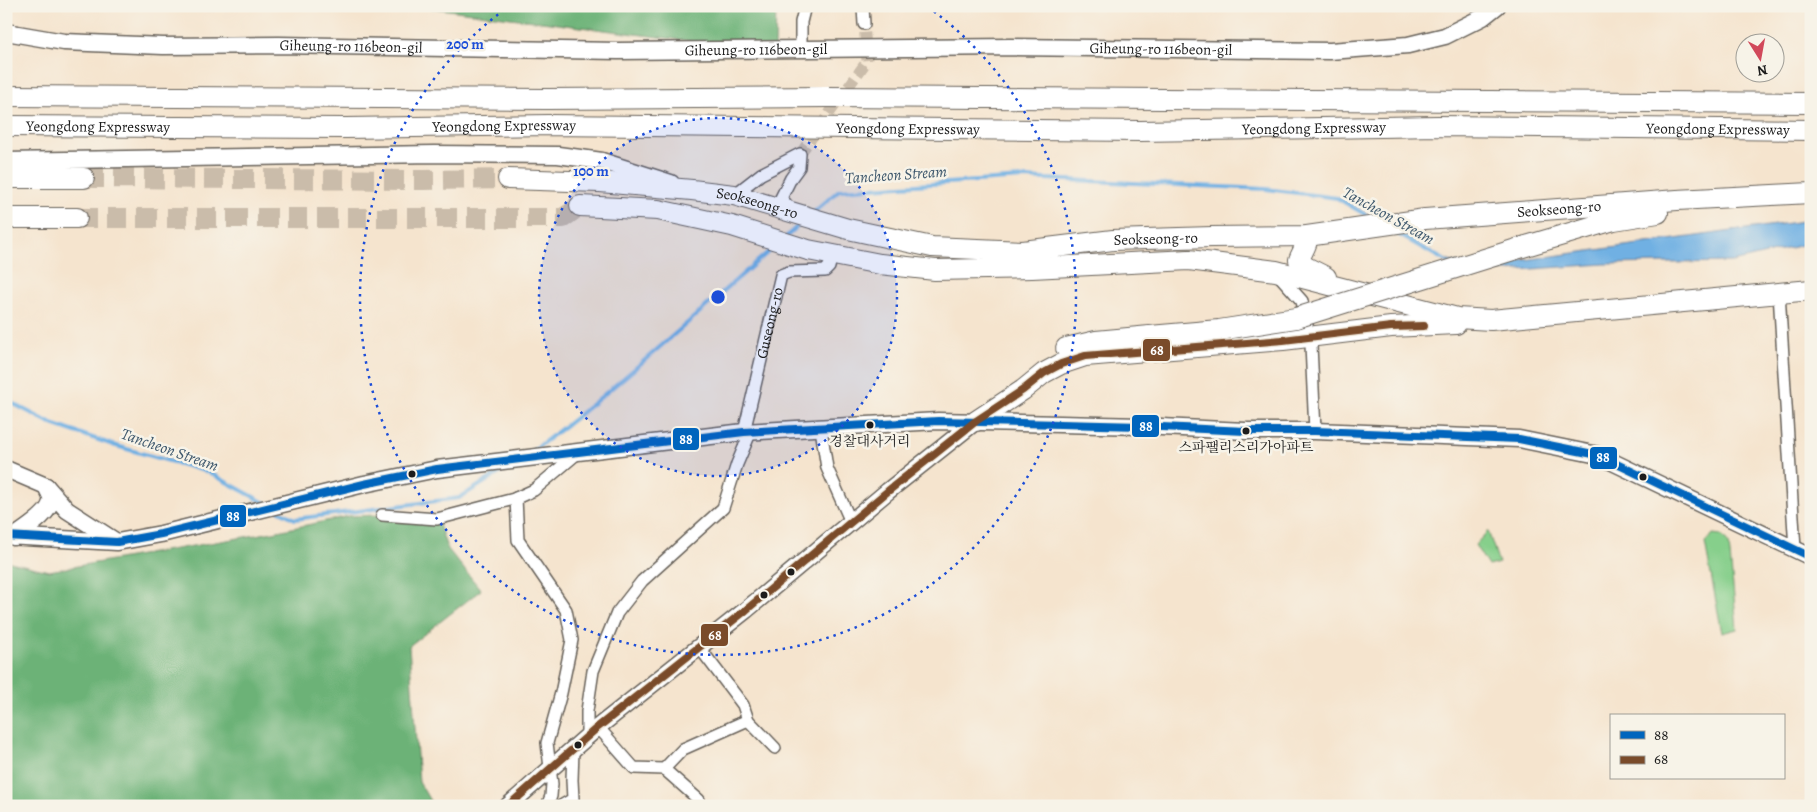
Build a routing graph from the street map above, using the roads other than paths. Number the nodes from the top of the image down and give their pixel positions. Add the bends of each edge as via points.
1 (805, 6) edge
2 (862, 6) edge
3 (1497, 6) edge
4 (864, 24) tunnel mouth
5 (11, 35) edge
6 (801, 49) junction
7 (6, 96) edge
8 (1811, 103) edge
9 (6, 126) edge
10 (1811, 130) edge
11 (6, 161) edge
12 (6, 178) edge
13 (84, 178) tunnel mouth
14 (508, 179) tunnel mouth
15 (692, 190) junction
16 (1807, 193) edge
17 (742, 198) junction
18 (580, 206) tunnel mouth
19 (788, 206) dead end
20 (6, 209) edge
21 (6, 218) edge
22 (1307, 236) junction
23 (832, 255) junction
24 (1276, 271) junction
25 (1811, 290) edge
26 (1350, 291) junction
27 (1779, 293) junction
28 (1491, 320) junction
29 (1309, 336) junction
30 (976, 421) junction
31 (821, 428) junction
32 (747, 431) junction
33 (1315, 431) junction
34 (581, 450) junction
35 (6, 469) edge
36 (46, 486) junction
37 (516, 498) junction
38 (382, 515) dead end
39 (851, 522) junction
40 (10, 537) edge
41 (117, 542) junction
42 (1795, 549) junction
43 (1811, 557) edge
44 (699, 646) junction
45 (748, 720) junction
46 (593, 732) junction
47 (775, 748) dead end
48 (573, 750) junction
49 (550, 769) junction
50 (664, 769) junction
51 (699, 800) dead end
52 (577, 802) edge
53 (508, 806) edge
54 (547, 806) edge
55 (562, 806) edge

1 - 6 street via 801,22
2 - 4 street
3 - 6 main road, Giheung-ro 116beon-gil via 1483,17 1445,36 1408,45 1330,51 1011,47
5 - 6 main road, Giheung-ro 116beon-gil via 64,42 163,46 618,51
7 - 8 highway, Yeongdong Expressway
9 - 10 highway, Yeongdong Expressway via 346,128 548,125 1140,131 1438,126
11 - 15 main road via 558,155 602,161
12 - 13 highway
14 - 15 highway, Seokseong-ro
15 - 17 highway, Seokseong-ro
16 - 22 highway, Seokseong-ro via 1425,219
16 - 30 highway, bridge via 1745,207 1675,210 1614,220 1296,318 1219,330 1074,345 1054,353 1020,375
17 - 19 street via 761,174 800,154 799,167 781,198
17 - 22 highway, Seokseong-ro via 837,226 932,247 1023,251 1113,240
18 - 23 highway, Seokseong-ro via 658,210 732,226
20 - 21 highway via 77,214
22 - 26 highway via 1308,242 1299,260
23 - 24 highway, Seokseong-ro via 935,270 1189,260
23 - 32 street, Guseong-ro via 825,271 789,272 781,276
24 - 26 highway, Seokseong-ro
24 - 29 street via 1302,300
25 - 27 highway, Seokseong-ro
26 - 28 highway, Seokseong-ro via 1457,318
27 - 28 highway, Seokseong-ro
27 - 42 street
28 - 29 highway
29 - 30 highway via 1085,356 1044,373
29 - 33 street
30 - 31 main road
30 - 33 main road
30 - 39 main road
31 - 32 main road
31 - 39 street via 827,468
32 - 34 main road
32 - 46 street via 723,508 642,581 617,613 593,671 587,711
33 - 42 main road via 1519,439 1598,455
34 - 37 street via 534,490
34 - 41 main road via 437,469
35 - 36 main road
36 - 40 main road via 51,497 46,512
36 - 41 main road via 68,510
37 - 38 street via 437,519
37 - 49 street via 518,540 566,610 572,640 547,742
39 - 44 main road
40 - 41 main road
42 - 43 main road
44 - 45 street via 743,705
44 - 46 main road
45 - 47 street
45 - 50 street via 683,749
46 - 48 main road
46 - 50 street via 634,768
48 - 49 main road
48 - 52 street
49 - 53 main road
49 - 54 street via 551,790
50 - 51 street
52 - 55 street

